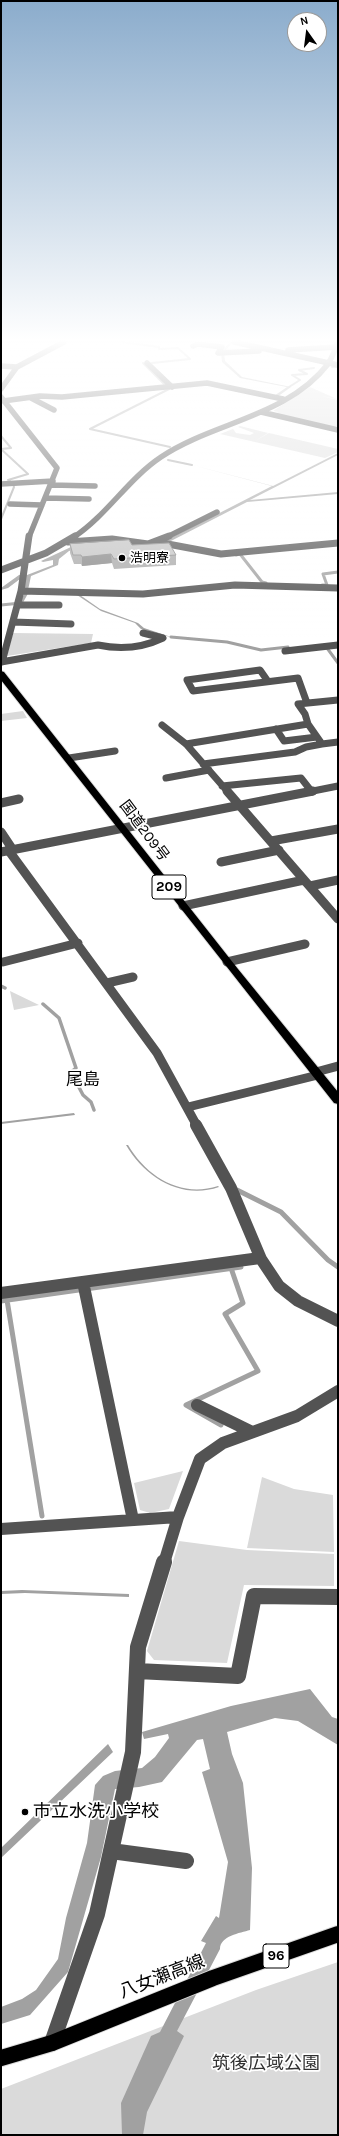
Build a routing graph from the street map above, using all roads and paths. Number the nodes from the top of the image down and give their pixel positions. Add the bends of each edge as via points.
1 (35, 442) edge
2 (190, 442) edge
3 (52, 483) junction
4 (1, 484) edge
5 (95, 486) dead end
6 (45, 498) junction
7 (89, 499) dead end
8 (10, 504) dead end
9 (42, 505) junction
10 (217, 512) dead end
11 (68, 542) junction
12 (157, 542) junction
13 (338, 543) edge
14 (24, 563) junction
15 (1, 570) edge
16 (338, 588) edge
17 (21, 591) junction
18 (18, 604) junction
19 (59, 605) dead end
20 (13, 622) junction
21 (71, 624) dead end
22 (143, 633) dead end
23 (338, 645) edge
24 (285, 651) dead end
25 (1, 662) edge
26 (1, 674) edge
27 (267, 680) junction
28 (338, 700) edge
29 (307, 703) junction
30 (162, 724) dead end
31 (308, 724) junction
32 (276, 729) junction
33 (317, 736) junction
34 (338, 742) edge
35 (186, 744) junction
36 (322, 744) junction
37 (115, 751) dead end
38 (69, 758) junction
39 (203, 764) junction
40 (208, 770) junction
41 (166, 778) dead end
42 (222, 786) junction
43 (337, 788) edge
44 (312, 792) junction
45 (19, 799) dead end
46 (1, 803) edge
47 (240, 806) junction
48 (124, 829) junction
49 (338, 829) edge
50 (1, 832) edge
51 (271, 841) junction
52 (279, 850) junction
53 (8, 851) edge
54 (221, 862) dead end
55 (338, 880) edge
56 (307, 883) junction
57 (183, 906) junction
58 (338, 919) edge
59 (78, 943) junction
60 (305, 944) dead end
61 (3, 962) dead end
62 (227, 962) junction
63 (133, 977) dead end
64 (107, 983) junction
65 (338, 1066) edge
66 (317, 1074) junction
67 (338, 1100) edge
68 (188, 1108) junction
69 (260, 1258) junction
70 (83, 1282) junction
71 (1, 1293) edge
72 (338, 1321) edge
73 (338, 1391) edge
74 (197, 1405) dead end
75 (252, 1432) junction
76 (178, 1517) junction
77 (133, 1520) junction
78 (1, 1529) edge
79 (338, 1597) edge
80 (137, 1671) junction
81 (111, 1851) junction
82 (186, 1861) dead end
83 (338, 1934) edge
84 (52, 2043) junction
85 (1, 2058) edge

1 - 3 street via 56,468
2 - 11 street via 163,456 133,480 88,526
3 - 4 street
3 - 5 street
3 - 6 street
6 - 7 street
6 - 9 street
8 - 9 street
9 - 14 street via 30,533
10 - 12 street
11 - 12 street via 112,539 148,544
11 - 14 street
12 - 13 street via 221,554
14 - 15 street
14 - 17 street
16 - 17 street via 235,585 143,594
17 - 18 street
18 - 19 street
18 - 20 street
20 - 21 street
20 - 25 street
22 - 25 street via 163,638 144,645 113,648 98,645
23 - 24 street
26 - 38 highway, 国道209号 / 209
27 - 27 street via 193,691 187,680 260,670
27 - 29 street via 298,678
28 - 29 street
29 - 31 street via 298,704
30 - 35 street
31 - 32 street
31 - 33 street
32 - 33 street via 284,741
32 - 35 street
33 - 36 street
34 - 36 street
35 - 39 street
36 - 39 street via 306,746 295,752
37 - 38 street
38 - 48 highway, 国道209号 / 209
39 - 40 street
40 - 41 street
40 - 42 street
42 - 44 street via 301,778
42 - 47 street
43 - 44 street
44 - 47 street
45 - 46 street
47 - 48 street
47 - 51 street
48 - 53 street
48 - 57 highway, 国道209号 / 209
49 - 51 street
50 - 53 street
51 - 52 street
52 - 54 street
52 - 56 street
53 - 59 street
55 - 56 street
56 - 57 street
56 - 58 street
57 - 62 highway, 国道209号 / 209
59 - 61 street
59 - 64 street
60 - 62 street
62 - 66 highway, 国道209号 / 209
63 - 64 street
64 - 68 street via 157,1053
65 - 66 street
66 - 67 highway, 国道209号 / 209
66 - 68 street
68 - 69 street via 231,1188
69 - 70 street
69 - 72 street via 279,1286 298,1301
70 - 71 street
70 - 77 street
73 - 75 street via 297,1416
74 - 75 street
75 - 76 street via 223,1443 200,1459
76 - 77 street
76 - 80 street via 138,1647
77 - 78 street
79 - 80 street via 254,1596 238,1676
80 - 81 street via 133,1752
81 - 82 street
81 - 84 street via 97,1914
83 - 84 main road, 八女瀬高線 / 96 via 213,1978
84 - 85 main road, 八女瀬高線 / 96

